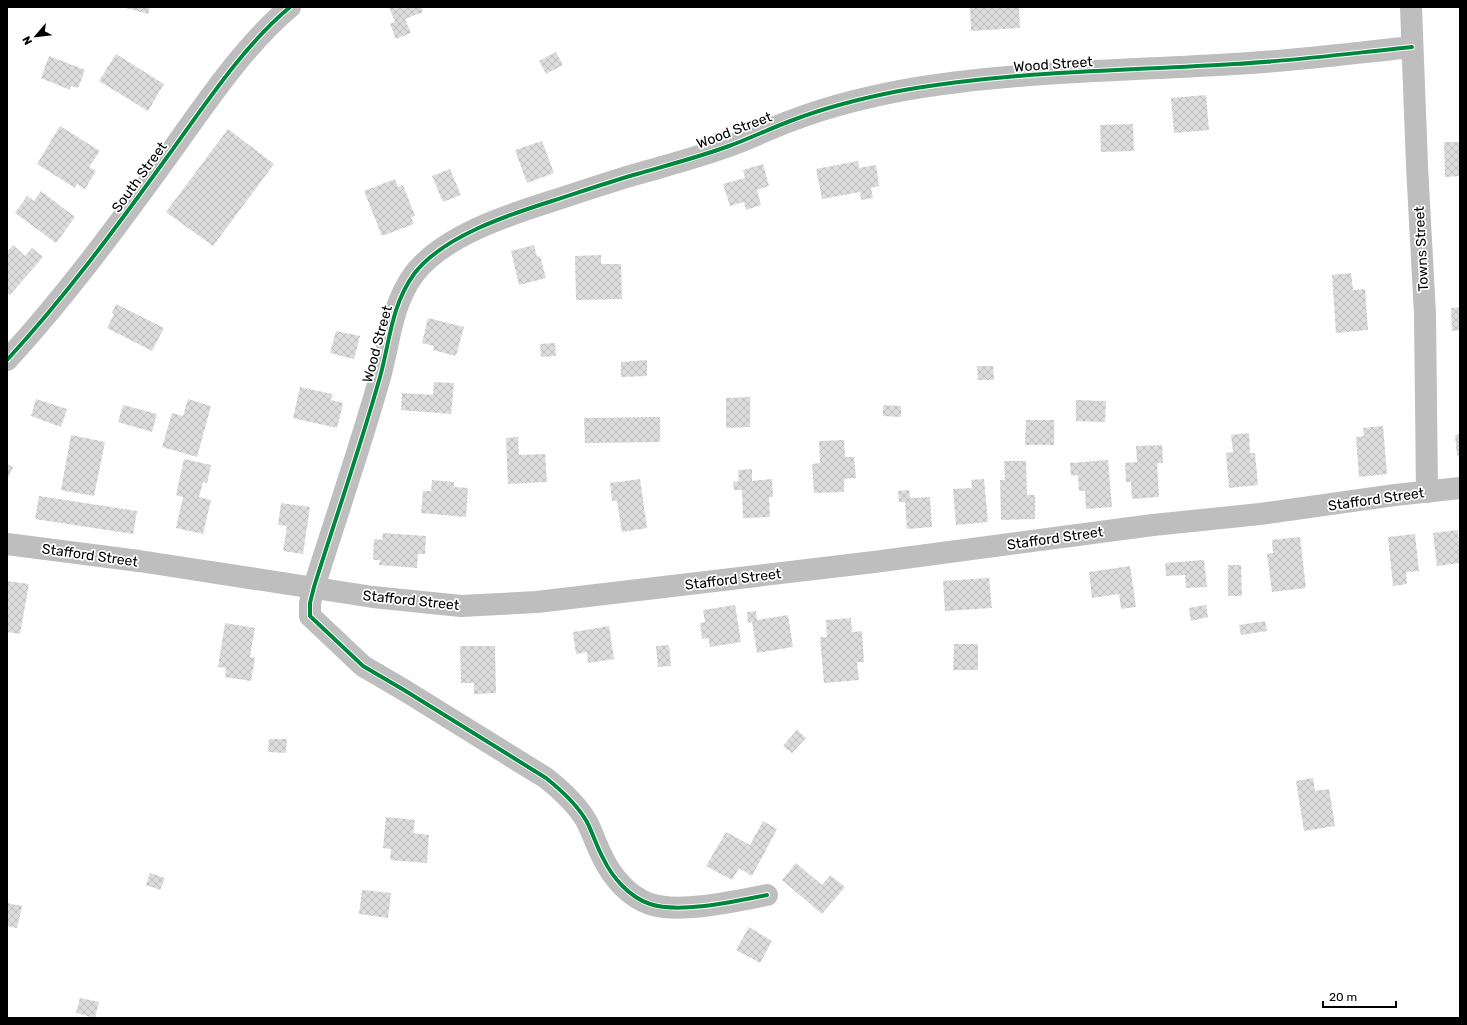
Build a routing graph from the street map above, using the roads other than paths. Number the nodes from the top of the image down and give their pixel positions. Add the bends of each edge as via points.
1 (290, 7) edge
2 (1411, 7) edge
3 (1412, 46) junction
4 (7, 360) edge
5 (1460, 488) edge
6 (1427, 492) junction
7 (7, 544) edge
8 (314, 587) junction
9 (768, 895) dead end

1 - 4 street, South Street via 250,47 215,90 75,281
2 - 3 street, Towns Street
3 - 6 street, Towns Street via 1425,314
3 - 8 street, Wood Street via 1240,64 973,80 896,92 821,110 729,146 543,204 475,230 433,255 417,271 401,297 389,332 380,374
5 - 6 street, Stafford Street
6 - 8 street, Stafford Street via 537,602 461,606
7 - 8 street, Stafford Street
8 - 9 street, Wood Street via 310,616 363,666 546,778 562,791 587,821 611,873 635,896 649,904 665,907 722,903

